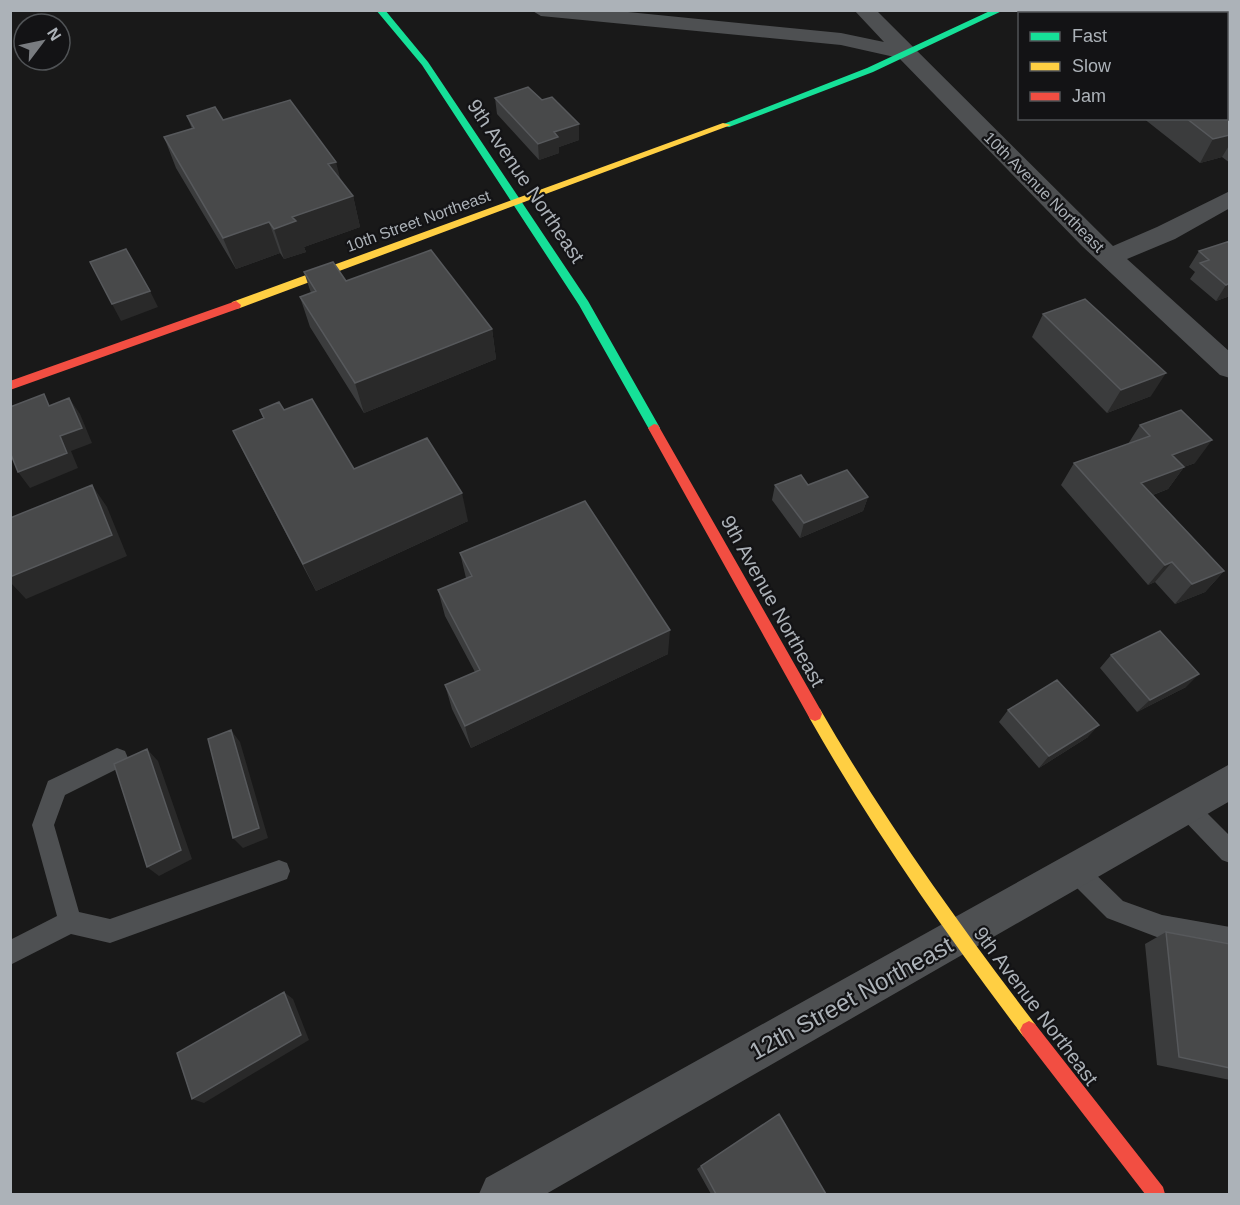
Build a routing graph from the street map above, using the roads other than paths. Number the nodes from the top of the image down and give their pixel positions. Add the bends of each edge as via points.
1 (380, 10) edge
2 (541, 10) edge
3 (864, 10) edge
4 (1000, 10) edge
5 (907, 53) junction
6 (1230, 198) edge
7 (517, 202) junction
8 (1110, 257) junction
9 (1230, 368) edge
10 (10, 386) edge
11 (117, 759) dead end
12 (1230, 781) edge
13 (1185, 806) junction
14 (1230, 852) edge
15 (1075, 870) junction
16 (279, 871) dead end
17 (70, 922) junction
18 (958, 937) junction
19 (1230, 939) edge
20 (10, 953) edge
21 (502, 1194) edge
22 (1156, 1194) edge

1 - 7 street, 9th Avenue Northeast via 425,64
2 - 5 street via 841,39
3 - 5 street, 10th Avenue Northeast
4 - 5 street, 10th Street Northeast
5 - 7 street, 10th Street Northeast via 828,87
5 - 8 street, 10th Avenue Northeast
6 - 8 street
7 - 10 street, 10th Street Northeast
7 - 18 street, 9th Avenue Northeast via 584,304 841,761
8 - 9 street, 10th Avenue Northeast
11 - 17 lane via 56,788 43,825
12 - 13 street, 12th Street Northeast
13 - 14 lane
13 - 15 street, 12th Street Northeast
15 - 18 street, 12th Street Northeast
15 - 19 lane via 1115,910 1162,927
16 - 17 lane via 110,932
17 - 20 lane
18 - 21 street, 12th Street Northeast
18 - 22 street, 9th Avenue Northeast

